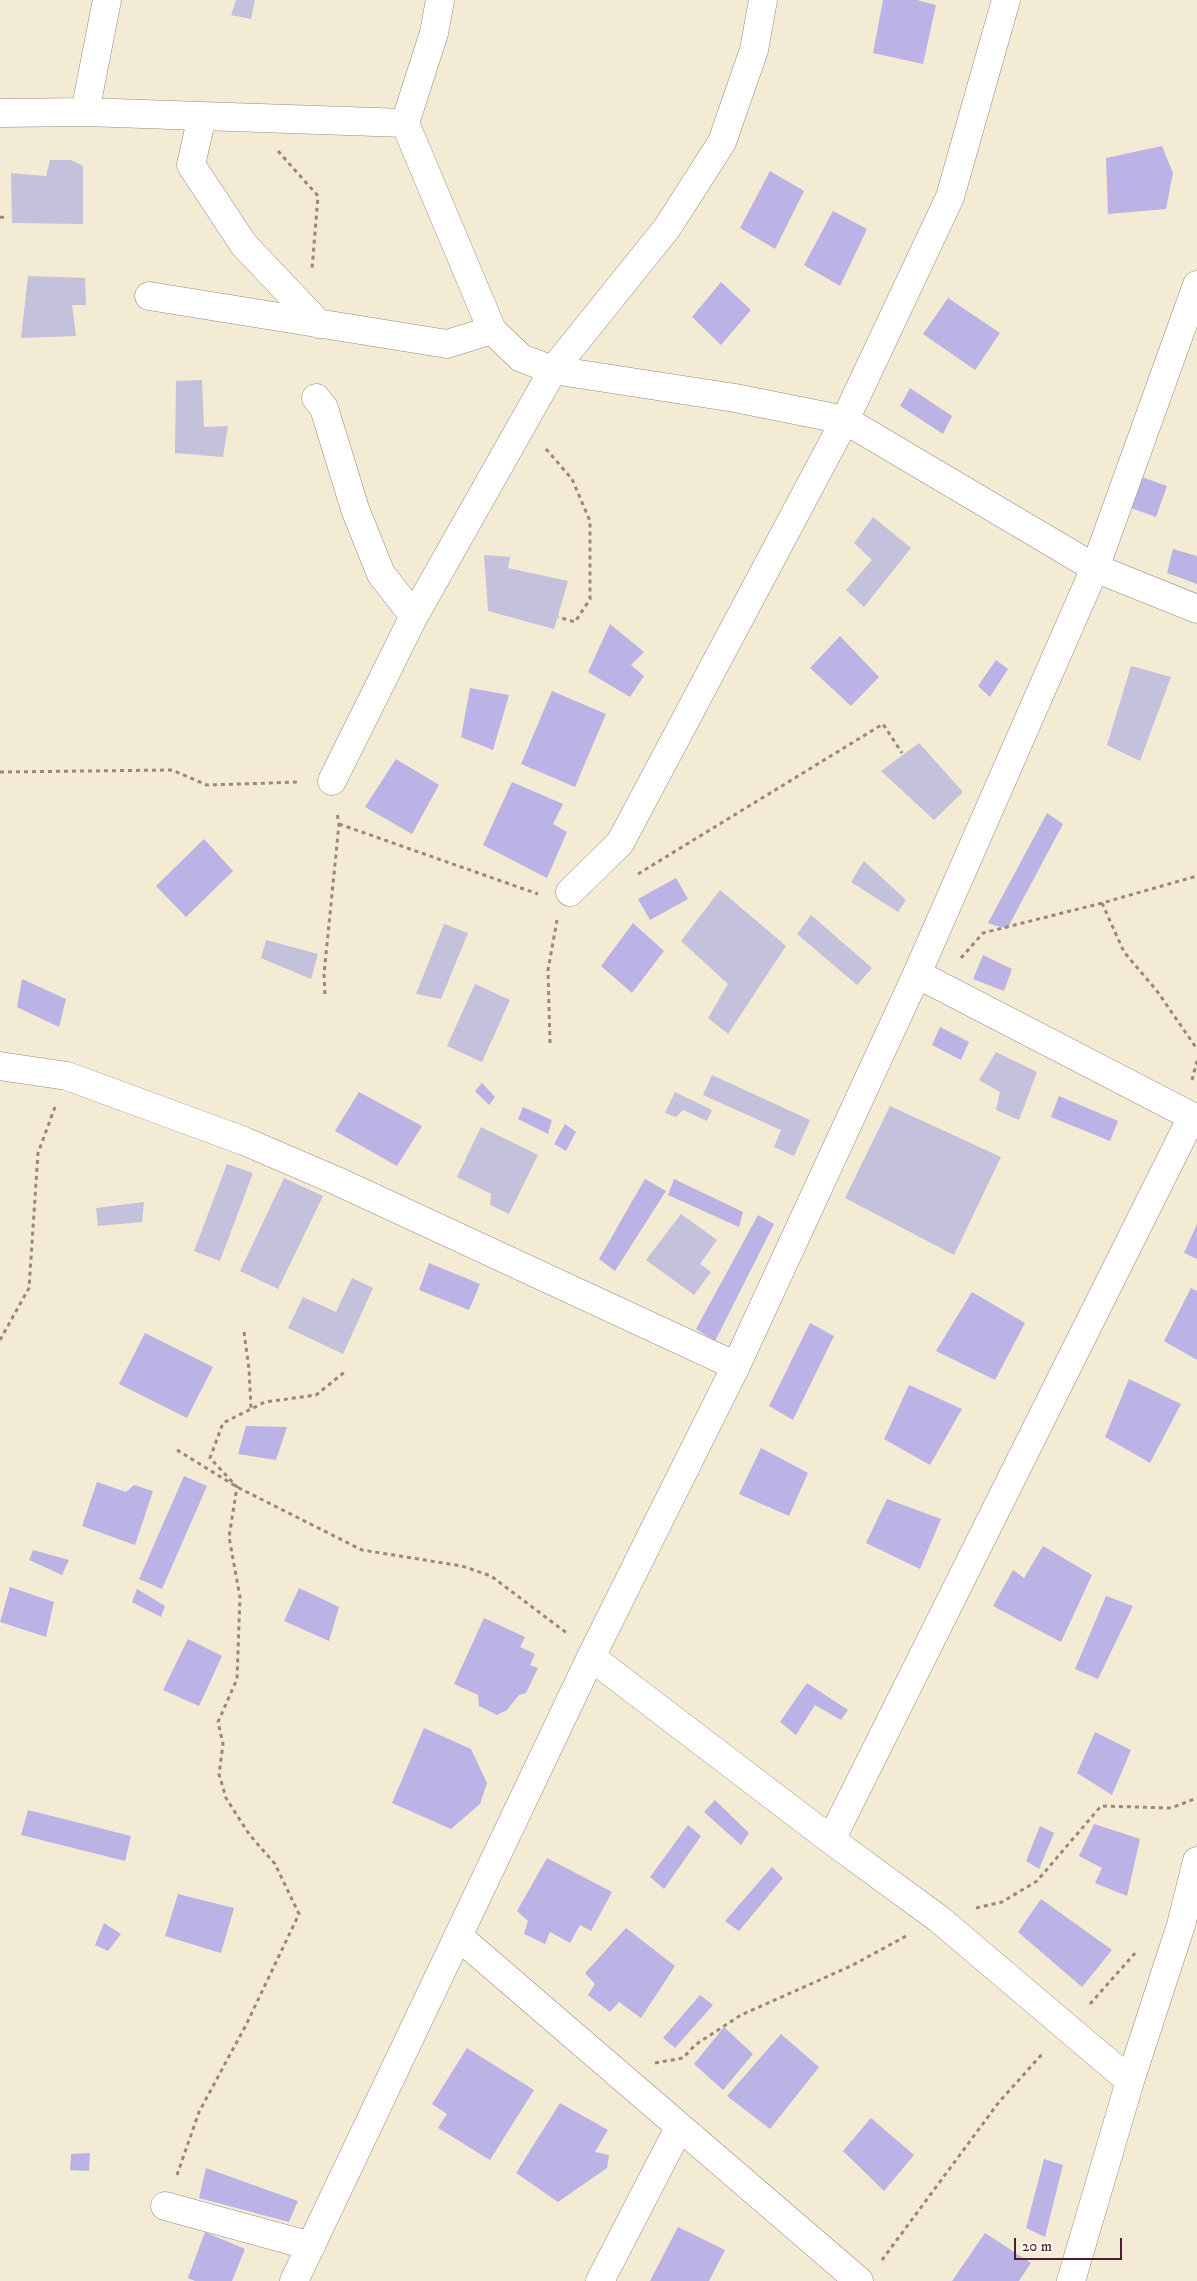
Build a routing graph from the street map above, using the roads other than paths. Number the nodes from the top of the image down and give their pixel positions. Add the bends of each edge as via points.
1 (107, 0) edge
2 (440, 0) edge
3 (763, 0) edge
4 (1006, 0) edge
5 (85, 112) junction
6 (0, 113) edge
7 (202, 116) junction
8 (405, 123) junction
9 (1197, 285) edge
10 (149, 296) dead end
11 (319, 324) junction
12 (492, 330) junction
13 (554, 370) junction
14 (316, 398) dead end
15 (845, 420) junction
16 (1095, 568) junction
17 (1197, 609) edge
18 (414, 616) junction
19 (332, 782) road end
20 (567, 899) road end
21 (928, 980) junction
22 (0, 1066) edge
23 (1195, 1118) edge
24 (736, 1366) junction
25 (591, 1657) junction
26 (831, 1840) junction
27 (1197, 1861) edge
28 (458, 1936) junction
29 (1130, 2081) junction
30 (679, 2128) junction
31 (166, 2206) road end
32 (311, 2246) junction
33 (869, 2273) edge
34 (294, 2281) edge
35 (600, 2281) edge
36 (1070, 2281) edge

1 - 5 street
2 - 8 street via 434,33
3 - 13 street via 754,50 722,142 667,228
4 - 15 street via 950,198
5 - 6 street
5 - 7 street
7 - 8 street
7 - 11 street via 191,165 244,245
8 - 12 street
9 - 16 street
10 - 11 street
11 - 12 street via 447,344
12 - 13 street via 521,358
13 - 15 street via 735,398
13 - 18 street
14 - 18 street via 324,408 355,509 380,574
15 - 16 street
15 - 20 street via 620,843
16 - 17 street
16 - 21 street
18 - 19 street
21 - 23 street
21 - 24 street
22 - 24 street via 67,1076 244,1141 338,1181
23 - 26 street
24 - 25 street
25 - 26 street
25 - 28 street
26 - 29 street via 939,1919
27 - 29 street
28 - 30 street
28 - 32 street
29 - 36 street
30 - 33 street
30 - 35 street
31 - 32 street
32 - 34 street

